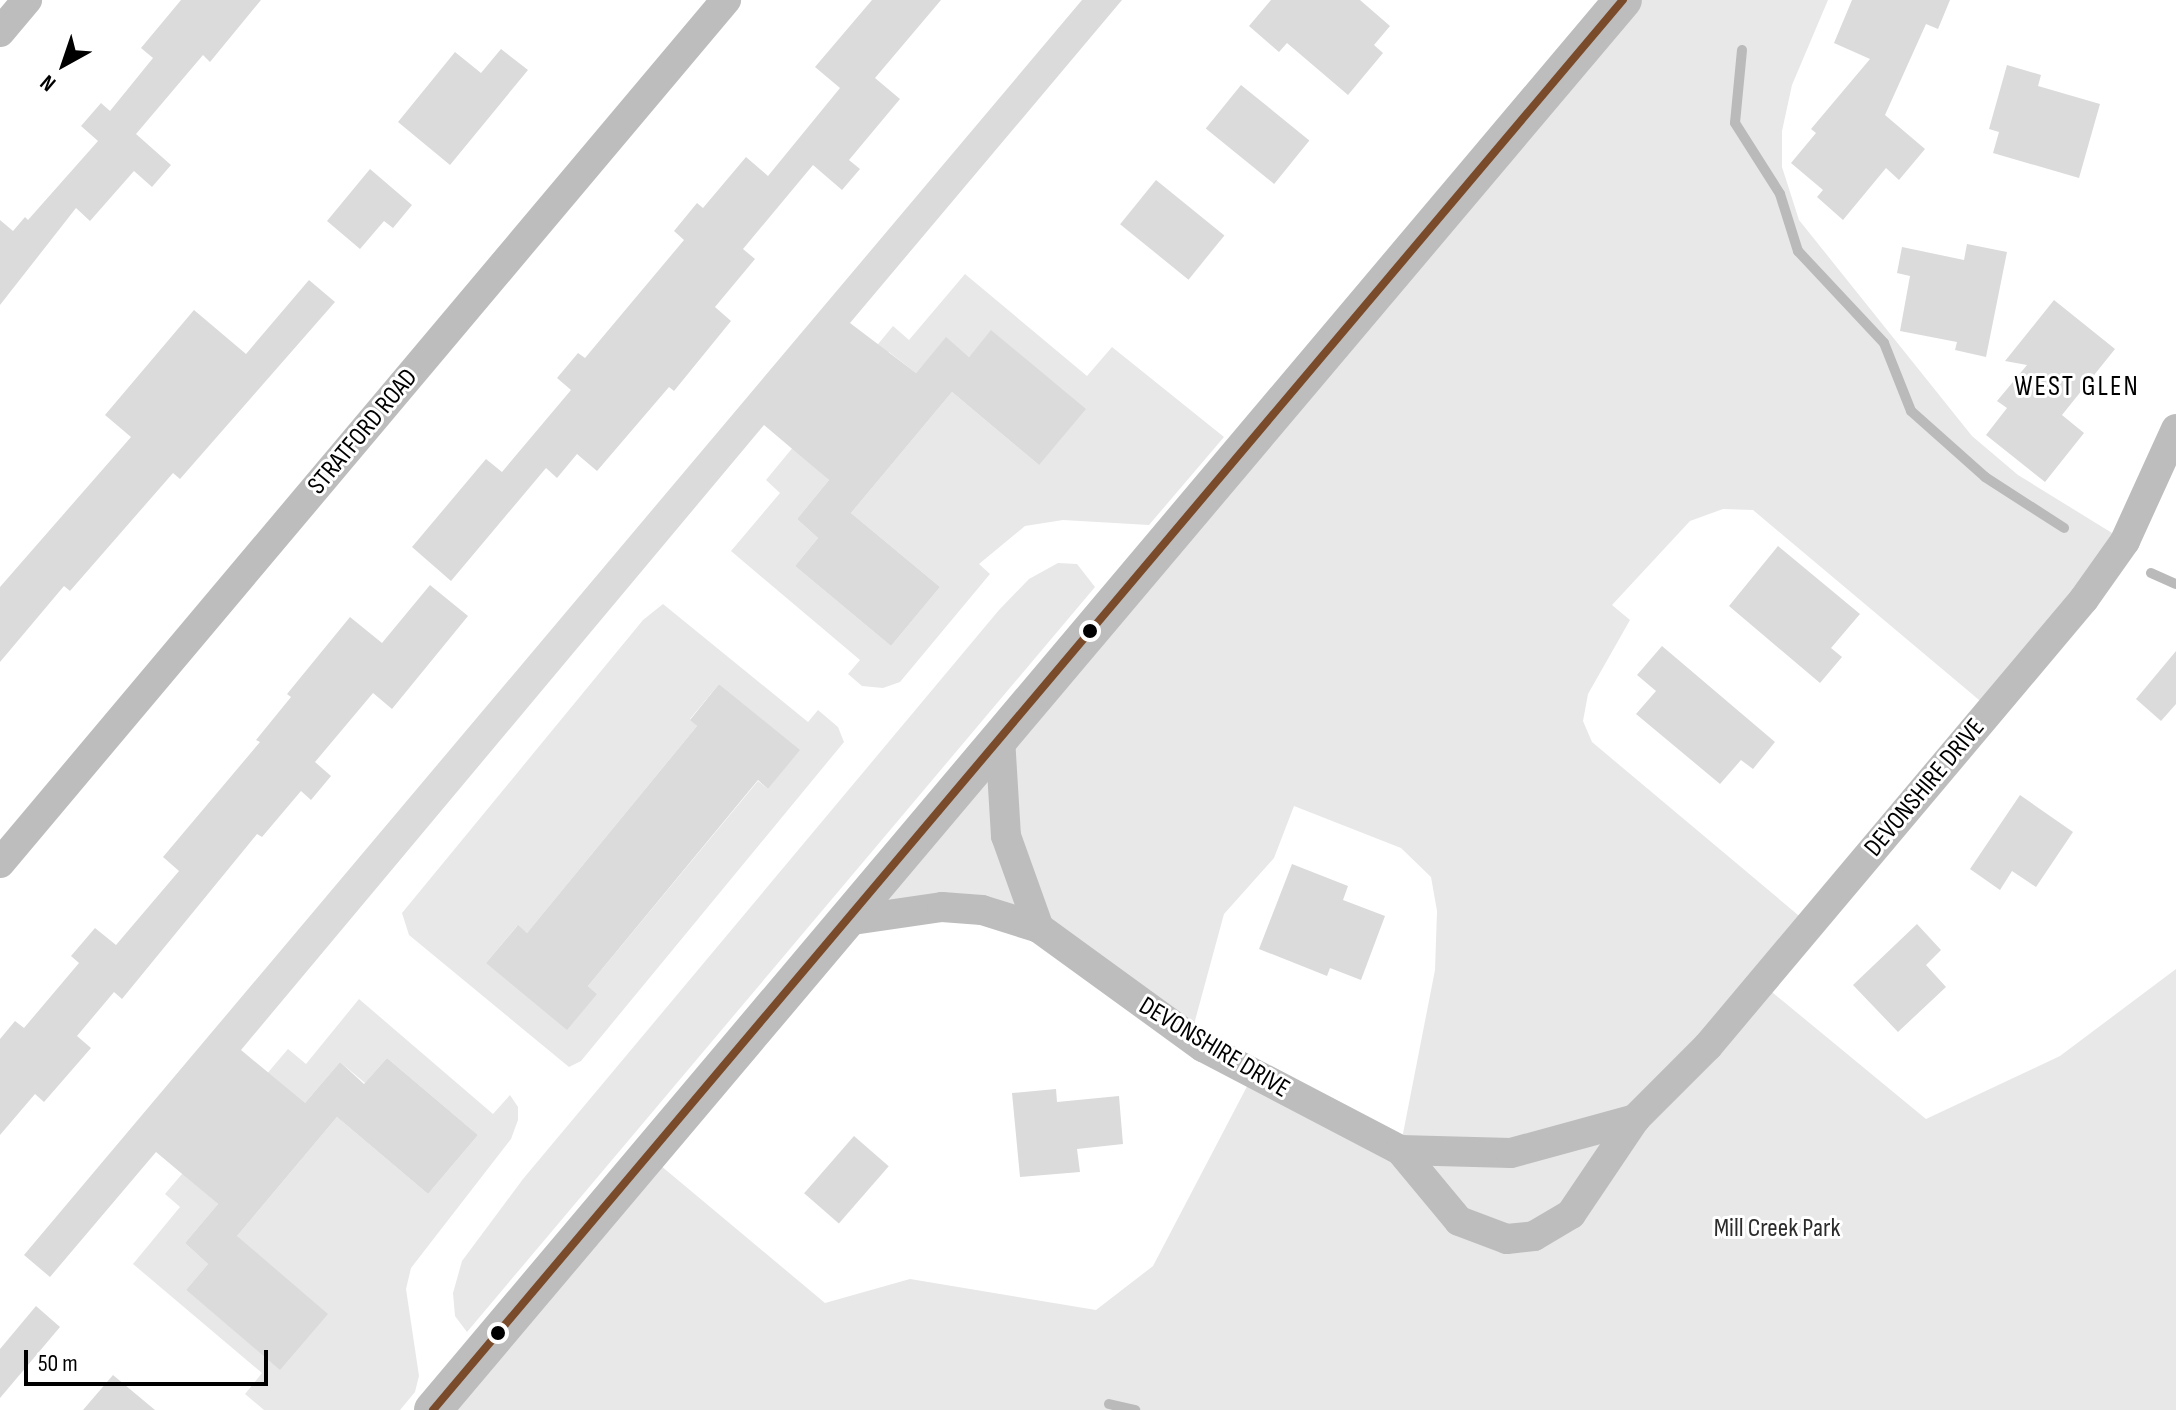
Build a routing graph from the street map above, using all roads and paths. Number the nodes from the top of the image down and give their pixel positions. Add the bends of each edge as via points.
1 (27, 0) edge
2 (726, 0) edge
3 (1623, 0) edge
4 (0, 32) edge
5 (2176, 429) edge
6 (1000, 738) junction
7 (0, 863) edge
8 (846, 921) junction
9 (1039, 928) junction
10 (1635, 1119) junction
11 (1400, 1150) junction
12 (433, 1410) edge

1 - 4 street
2 - 7 street, STRATFORD ROAD
3 - 6 street
5 - 10 street, DEVONSHIRE DRIVE via 2125,541 2084,599 1708,1046
6 - 8 street
6 - 9 street via 1006,836
8 - 9 street, DEVONSHIRE DRIVE via 942,907 982,910
8 - 12 street
9 - 11 street, DEVONSHIRE DRIVE via 1203,1047
10 - 11 street, DEVONSHIRE DRIVE via 1511,1153
10 - 11 street, DEVONSHIRE DRIVE via 1571,1214 1534,1236 1507,1239 1459,1221

